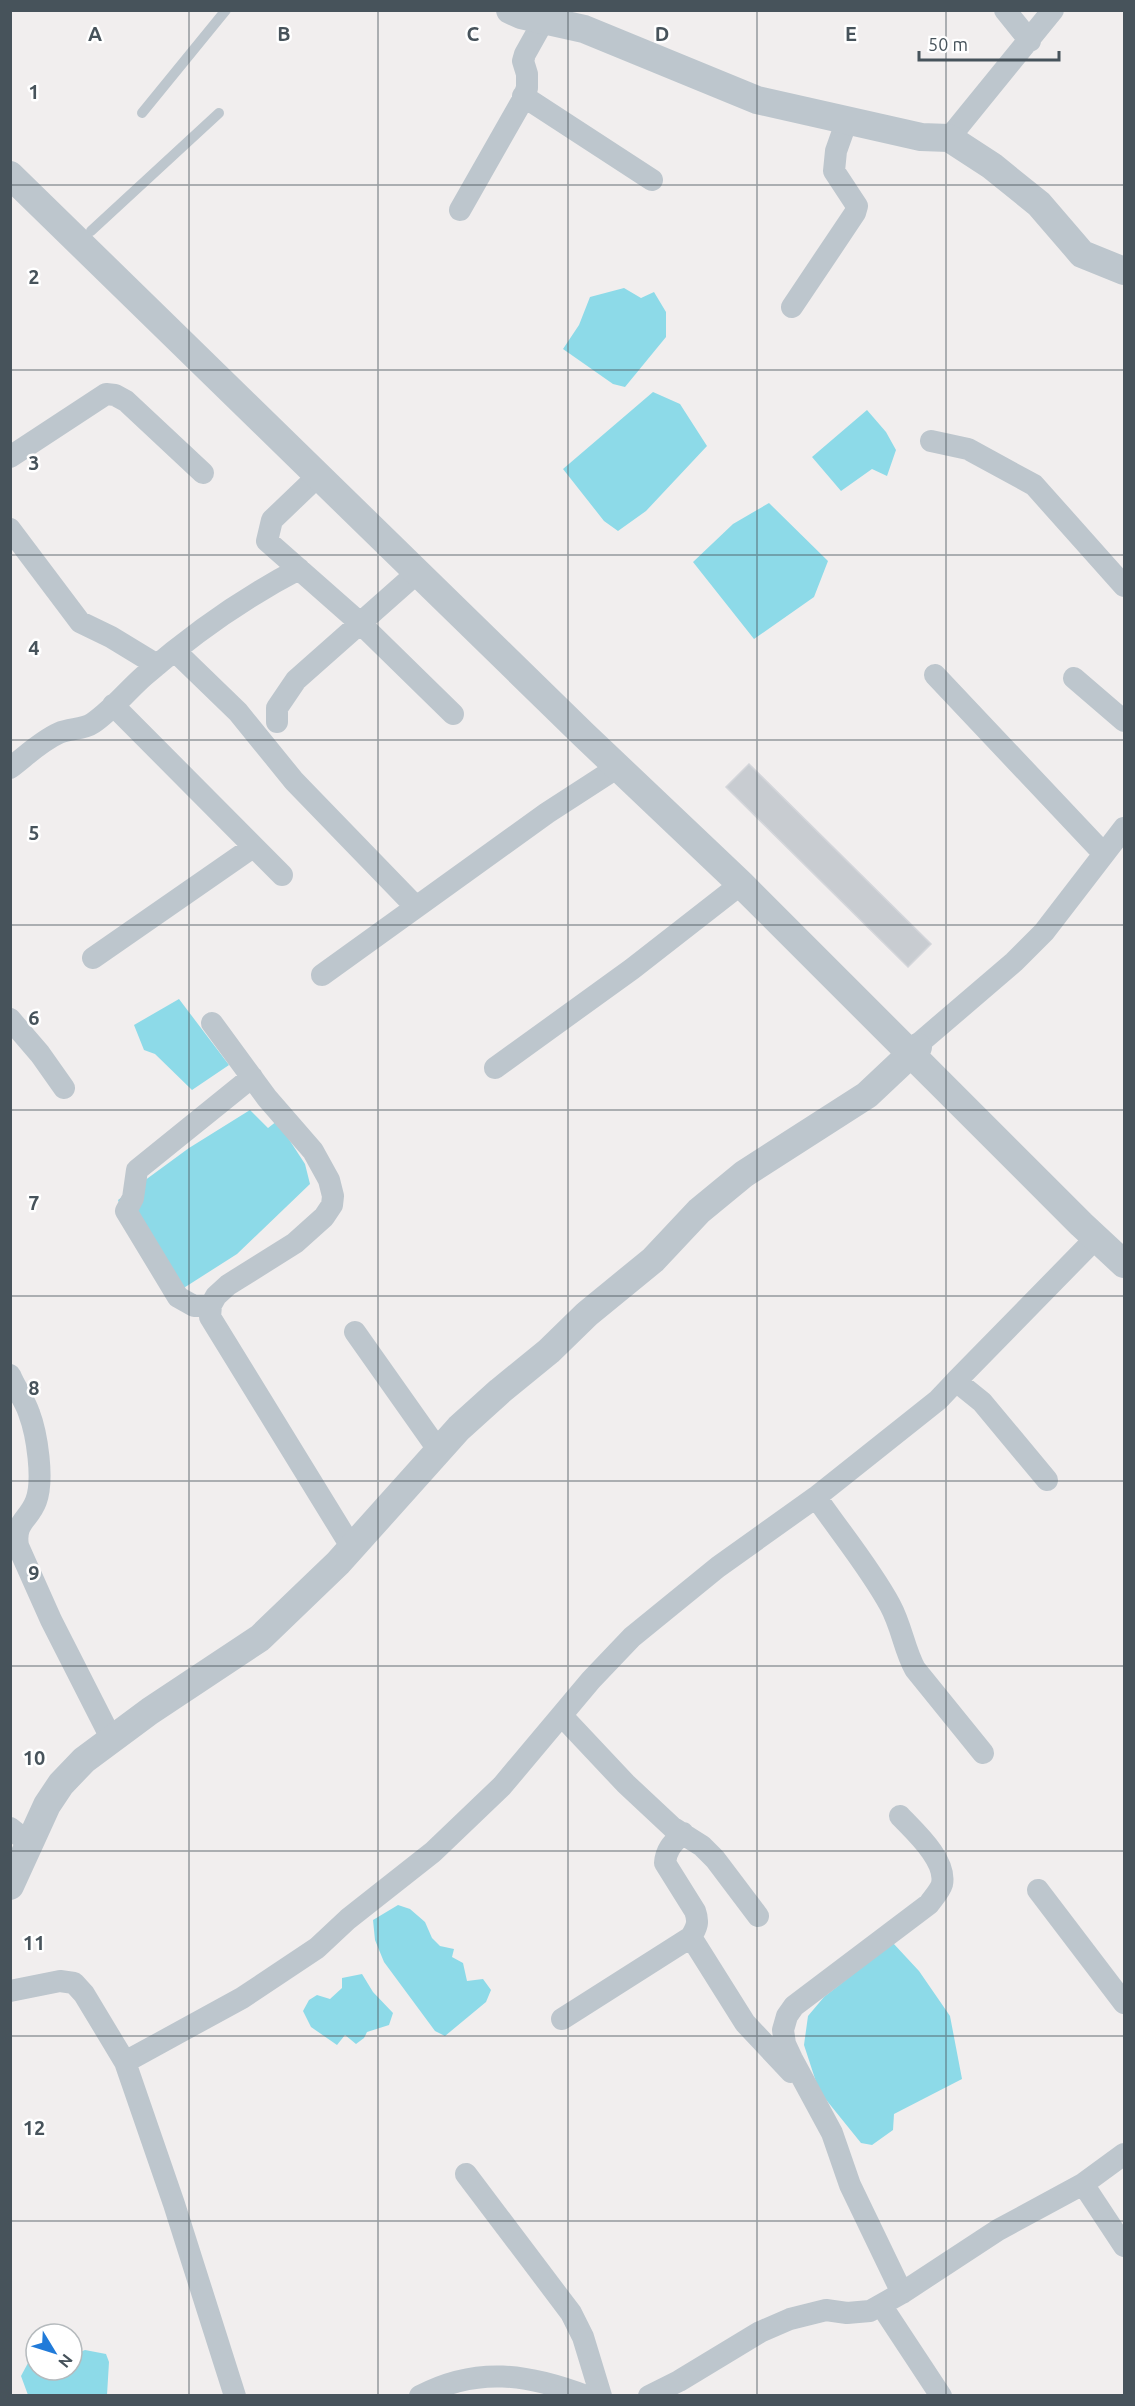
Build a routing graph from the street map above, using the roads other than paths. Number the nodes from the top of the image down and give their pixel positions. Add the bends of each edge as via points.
1 (226, 10) edge
2 (510, 10) edge
3 (1005, 10) edge
4 (1053, 10) edge
5 (544, 20) junction
6 (1030, 40) junction
7 (523, 96) junction
8 (142, 113) dead end
9 (219, 113) dead end
10 (847, 120) junction
11 (949, 138) junction
12 (10, 153) edge
13 (10, 175) edge
14 (652, 180) dead end
15 (460, 210) dead end
16 (91, 231) junction
17 (1122, 267) edge
18 (792, 307) dead end
19 (931, 441) dead end
20 (10, 457) edge
21 (203, 473) dead end
22 (336, 484) junction
23 (10, 529) edge
24 (298, 569) junction
25 (418, 572) junction
26 (1125, 585) edge
27 (360, 623) junction
28 (166, 658) junction
29 (935, 675) dead end
30 (1074, 678) dead end
31 (113, 705) junction
32 (453, 714) dead end
33 (1125, 721) edge
34 (277, 722) dead end
35 (618, 767) junction
36 (10, 768) edge
37 (1125, 828) edge
38 (253, 846) junction
39 (1104, 854) junction
40 (282, 875) dead end
41 (741, 884) junction
42 (416, 907) junction
43 (93, 958) dead end
44 (322, 975) dead end
45 (10, 1019) edge
46 (212, 1023) dead end
47 (915, 1049) junction
48 (495, 1068) dead end
49 (252, 1077) junction
50 (64, 1088) dead end
51 (1096, 1238) junction
52 (1125, 1241) edge
53 (1125, 1264) edge
54 (211, 1305) junction
55 (354, 1332) dead end
56 (10, 1375) edge
57 (956, 1381) junction
58 (439, 1451) junction
59 (1047, 1480) dead end
60 (816, 1497) junction
61 (352, 1548) junction
62 (562, 1716) junction
63 (111, 1738) junction
64 (983, 1753) dead end
65 (900, 1816) dead end
66 (682, 1833) junction
67 (20, 1835) edge
68 (10, 1886) edge
69 (1038, 1890) dead end
70 (758, 1916) dead end
71 (691, 1937) junction
72 (10, 1991) edge
73 (1125, 2003) edge
74 (562, 2019) dead end
75 (125, 2062) junction
76 (806, 2087) junction
77 (1125, 2154) edge
78 (466, 2174) dead end
79 (1083, 2184) junction
80 (1125, 2246) edge
81 (902, 2293) junction
82 (881, 2306) junction
83 (235, 2396) edge
84 (420, 2396) edge
85 (586, 2396) edge
86 (601, 2396) edge
87 (649, 2396) edge
88 (941, 2396) edge

1 - 8 lane
2 - 5 street
3 - 6 street
4 - 6 street
5 - 7 street via 525,54 527,80
5 - 10 street via 613,39 757,100
6 - 11 street
7 - 14 street
7 - 15 street
9 - 16 lane
10 - 11 street via 921,137
10 - 18 street via 836,151 834,171 857,206 855,213
11 - 17 street via 1039,204 1082,254
12 - 16 street
13 - 22 street
16 - 22 street
19 - 26 street via 968,449 1034,484
20 - 21 street via 106,394 126,401
22 - 24 street via 272,520 267,541
22 - 25 street
22 - 47 street via 768,889
23 - 28 street via 80,622
24 - 27 street
24 - 28 street via 254,593
25 - 27 street
25 - 35 street
27 - 32 street
27 - 34 street via 296,680 277,708
28 - 31 street
28 - 42 street via 238,712 294,781
29 - 39 street
30 - 33 street
31 - 36 street via 94,723 50,738
31 - 38 street
35 - 41 street
35 - 42 street
37 - 39 street
38 - 40 street
38 - 43 street
39 - 47 street via 1044,932
41 - 47 street
41 - 48 street
42 - 44 street
45 - 50 street
46 - 49 street
47 - 51 street
47 - 52 street
47 - 58 street via 867,1095 744,1174 708,1204 653,1260 500,1390
49 - 54 street via 313,1151 329,1180 332,1205 295,1243 228,1285
49 - 54 street via 136,1170 133,1198 126,1210 178,1297 195,1306
51 - 53 street
51 - 57 street
54 - 61 street via 210,1317 215,1328
55 - 58 street
56 - 63 street via 29,1412 38,1452 36,1502 19,1525 18,1546
57 - 59 street via 982,1402
57 - 60 street via 938,1400
58 - 61 street
60 - 62 street via 718,1567 632,1637
60 - 64 street via 888,1602 915,1669
61 - 63 street via 260,1638
62 - 66 street via 626,1784
62 - 75 street via 502,1786 433,1852 317,1948 242,1998
63 - 67 street via 61,1784
65 - 76 street via 928,1844 943,1878 941,1887 929,1904 787,2016 785,2044
66 - 70 street via 715,1859
66 - 71 street via 666,1854 665,1863 698,1920
67 - 68 street
69 - 73 street
71 - 74 street
71 - 76 street via 745,2024
72 - 75 street via 60,1981 74,1983
75 - 83 street
76 - 81 street via 832,2133 850,2185
77 - 79 street
78 - 86 street via 571,2313
79 - 80 street
79 - 81 street via 998,2230
81 - 82 street
82 - 87 street via 870,2312 826,2310 790,2319
82 - 88 street
84 - 85 street via 455,2380 483,2375 536,2380

